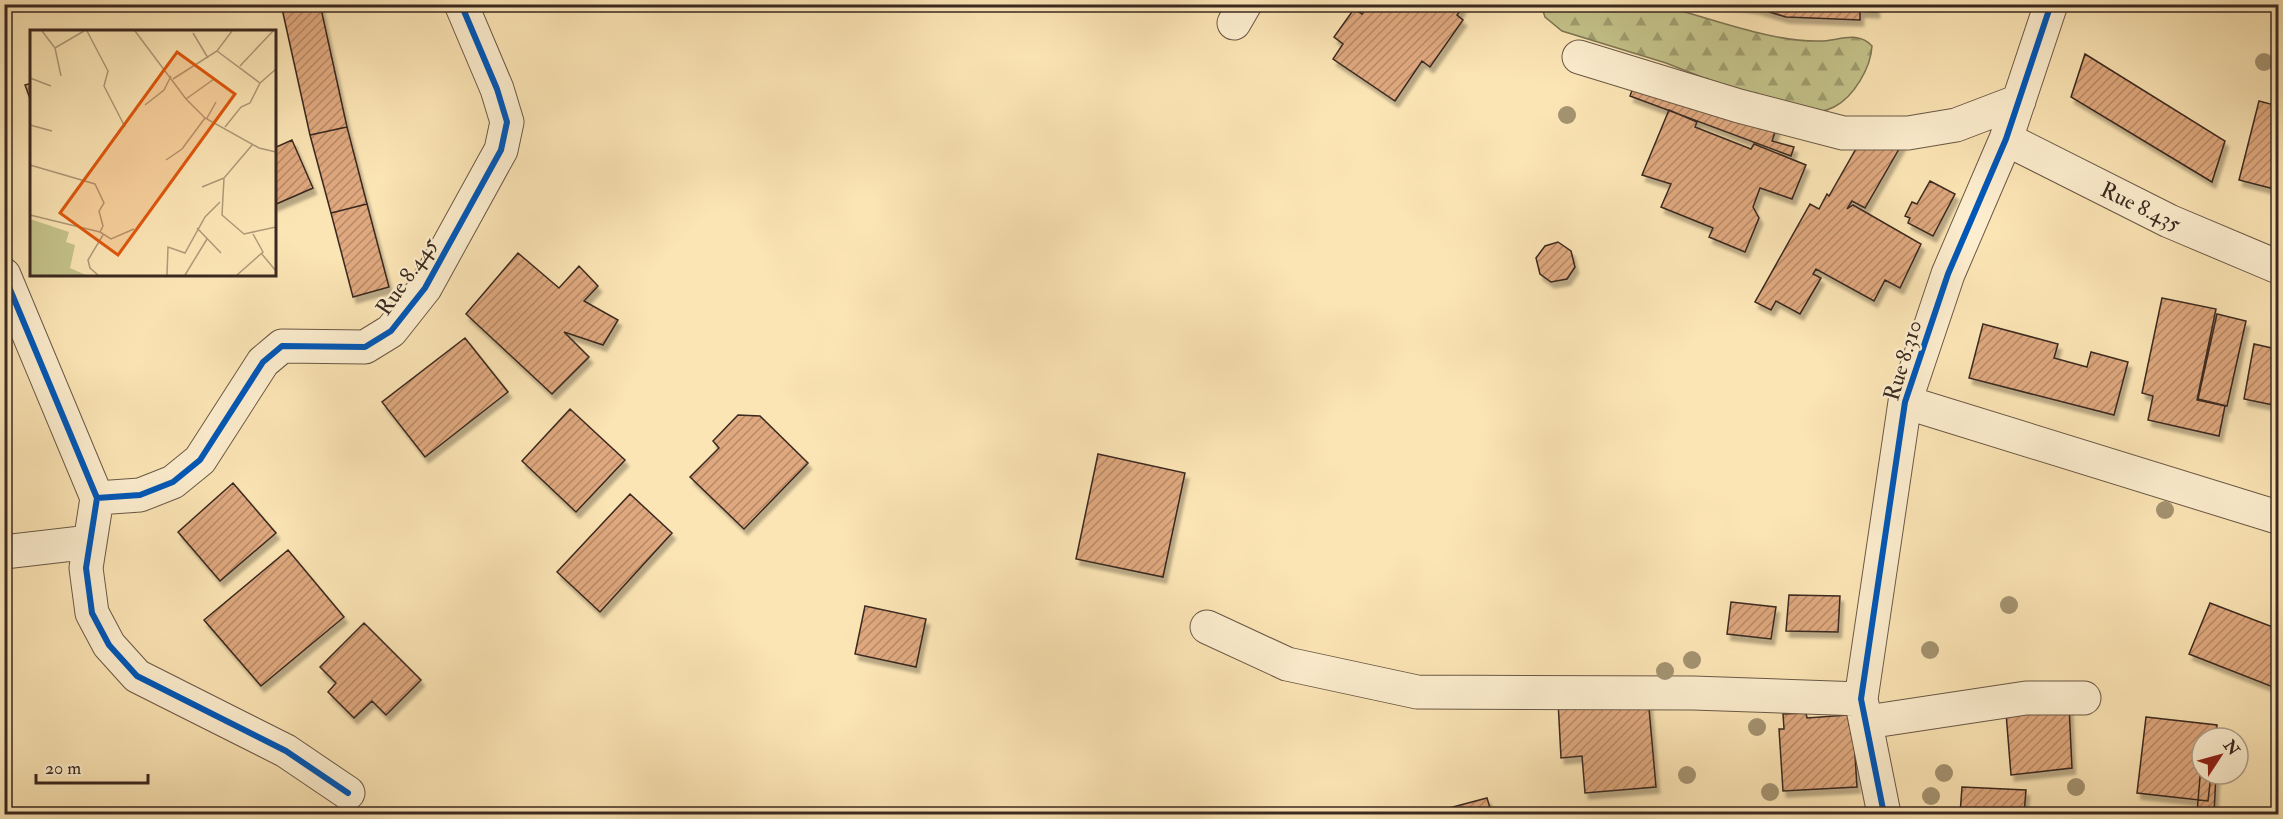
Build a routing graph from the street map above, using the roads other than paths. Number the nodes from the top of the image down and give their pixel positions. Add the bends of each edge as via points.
1 (461, 4) edge
2 (2051, 4) edge
3 (1579, 57) dead end
4 (2019, 101) junction
5 (2006, 139) junction
6 (2278, 267) edge
7 (4, 275) edge
8 (1905, 402) junction
9 (98, 498) junction
10 (2277, 517) edge
11 (90, 542) junction
12 (4, 552) edge
13 (1207, 627) dead end
14 (2084, 698) dead end
15 (1864, 710) junction
16 (348, 794) dead end
17 (1884, 814) edge

1 - 9 street, Rue 8.445 via 507,122 501,150 425,288 391,331 365,347 282,346 263,362 200,460 173,482 140,495
2 - 4 street, Rue 8.310
3 - 4 street via 1843,133 1908,133 1956,125
4 - 5 street, Rue 8.310
5 - 6 street, Rue 8.435 via 2169,221
5 - 8 street, Rue 8.310 via 1948,274
7 - 9 street
8 - 10 street
8 - 15 street, Rue 8.310
9 - 11 street
11 - 12 street
11 - 16 street via 86,568 93,613 109,645 137,676 286,751
13 - 15 street via 1287,664 1417,692 1693,693
14 - 15 street via 2026,698
15 - 17 street, Rue 8.310

